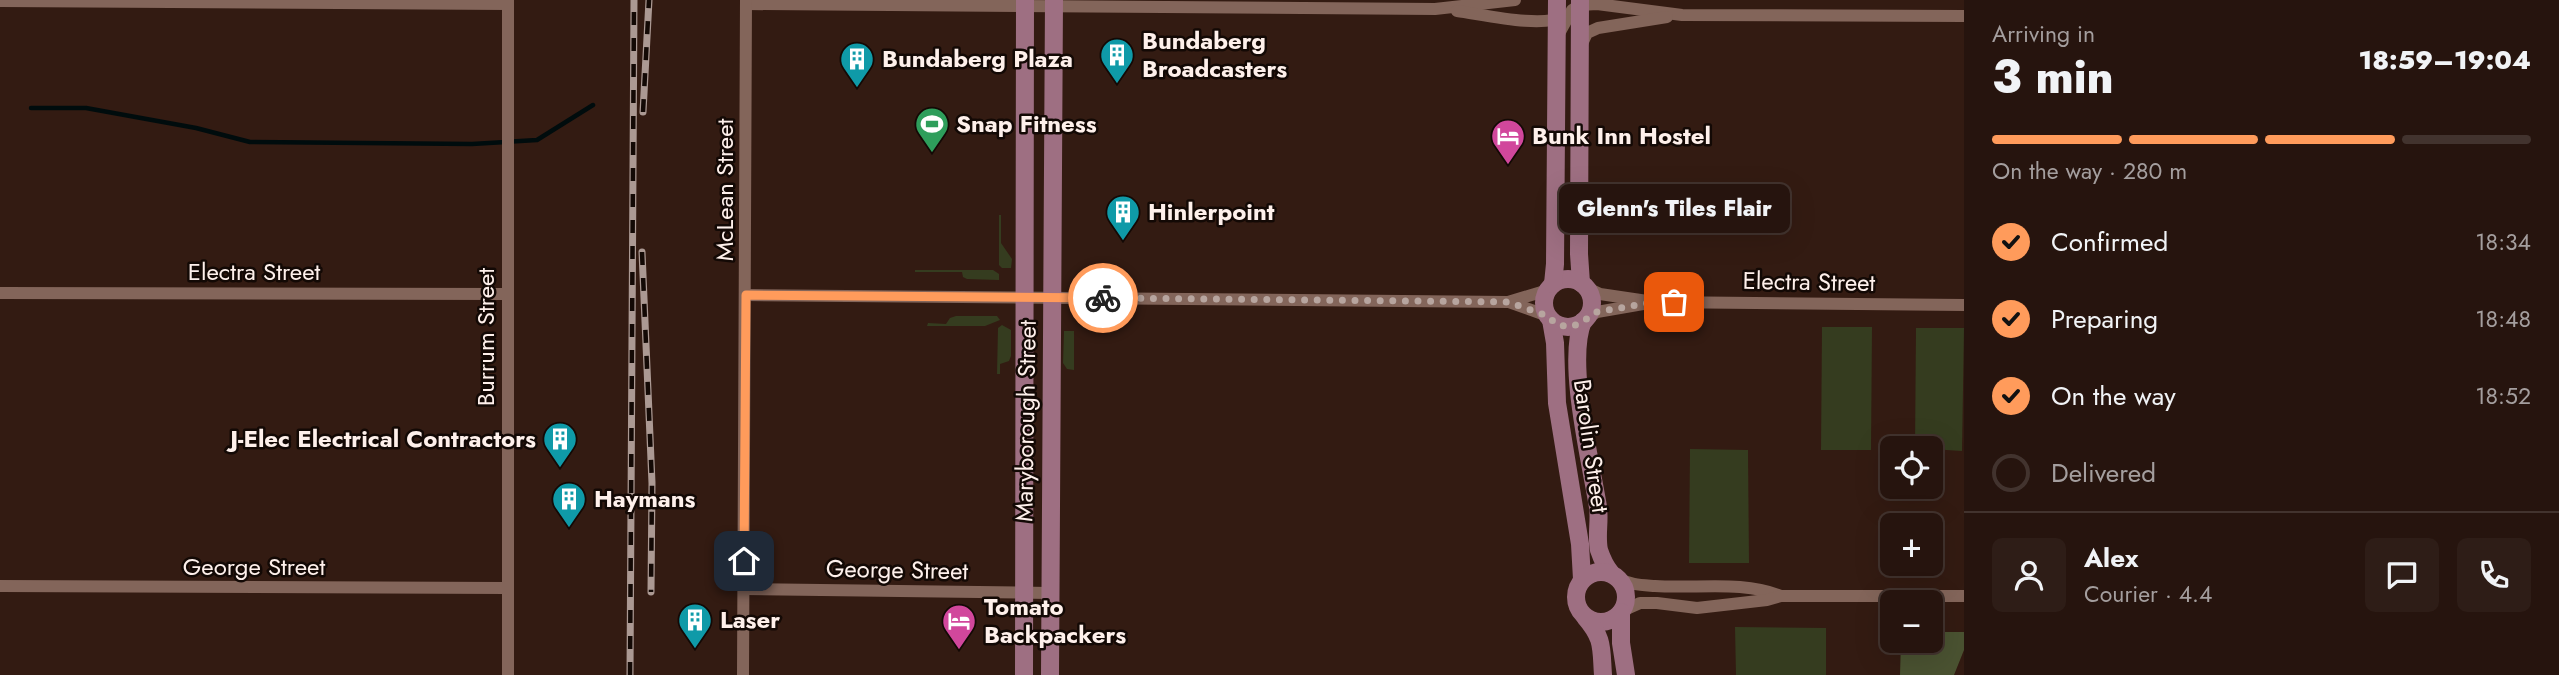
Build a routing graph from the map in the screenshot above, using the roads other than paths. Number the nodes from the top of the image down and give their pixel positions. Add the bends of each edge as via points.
1 (1515, 0) edge
2 (1557, 0) edge
3 (0, 1) edge
4 (508, 2) edge
5 (746, 2) edge
6 (1578, 2) edge
7 (1026, 3) edge
8 (1054, 3) edge
9 (1436, 9) junction
10 (1682, 15) junction
11 (1964, 16) edge
12 (1556, 20) junction
13 (1556, 43) junction
14 (1580, 49) junction
15 (1584, 286) junction
16 (1550, 287) junction
17 (0, 293) edge
18 (507, 294) junction
19 (746, 295) junction
20 (1023, 298) junction
21 (1052, 298) junction
22 (1508, 302) junction
23 (1654, 302) junction
24 (1964, 305) edge
25 (1550, 318) junction
26 (1584, 320) junction
27 (1615, 576) junction
28 (1582, 579) junction
29 (0, 586) edge
30 (507, 589) junction
31 (744, 589) junction
32 (1023, 592) junction
33 (1050, 593) junction
34 (1781, 596) junction
35 (1964, 596) edge
36 (1622, 612) junction
37 (1585, 617) junction
38 (508, 675) edge
39 (743, 675) edge
40 (1024, 675) edge
41 (1050, 675) edge
42 (1603, 675) edge
43 (1626, 675) edge

1 - 9 street
2 - 12 main road
3 - 4 street
4 - 18 street, Burrum Street
5 - 7 street
5 - 19 street, McLean Street
6 - 10 street
6 - 12 street
6 - 13 street
6 - 14 main road
7 - 8 street
7 - 20 main road, Maryborough Street
8 - 9 street
8 - 21 main road, Maryborough Street
9 - 12 street
10 - 11 street
10 - 14 street via 1598,28 1584,37
12 - 13 main road
13 - 16 main road via 1555,264
14 - 15 main road via 1579,254
15 - 16 main road via 1567,279
15 - 23 street, Electra Street via 1600,294
15 - 26 main road via 1592,304
16 - 22 street
16 - 25 main road via 1544,303
17 - 18 street, Electra Street
18 - 30 street, Burrum Street
19 - 20 street
19 - 31 street, McLean Street
20 - 21 street
20 - 32 main road, Maryborough Street
21 - 22 street
21 - 33 main road, Maryborough Street
22 - 25 street
23 - 24 street, Electra Street
23 - 26 street, Electra Street via 1597,312
25 - 26 main road via 1568,327
25 - 28 main road, Barolin Street
26 - 27 main road, Barolin Street via 1578,349 1579,391 1599,515 1599,547 1604,565
27 - 28 main road via 1596,572
27 - 34 street via 1635,584 1675,588 1763,588
27 - 36 main road via 1626,590
28 - 37 main road via 1576,601
29 - 30 street, George Street
30 - 38 street, Burrum Street
31 - 32 street, George Street
31 - 39 street, McLean Street
32 - 33 street, George Street
32 - 40 main road, Maryborough Street
33 - 41 main road, Maryborough Street
34 - 35 street
34 - 36 street via 1697,607 1640,603
36 - 37 main road via 1608,621
36 - 43 main road
37 - 42 main road via 1599,636

